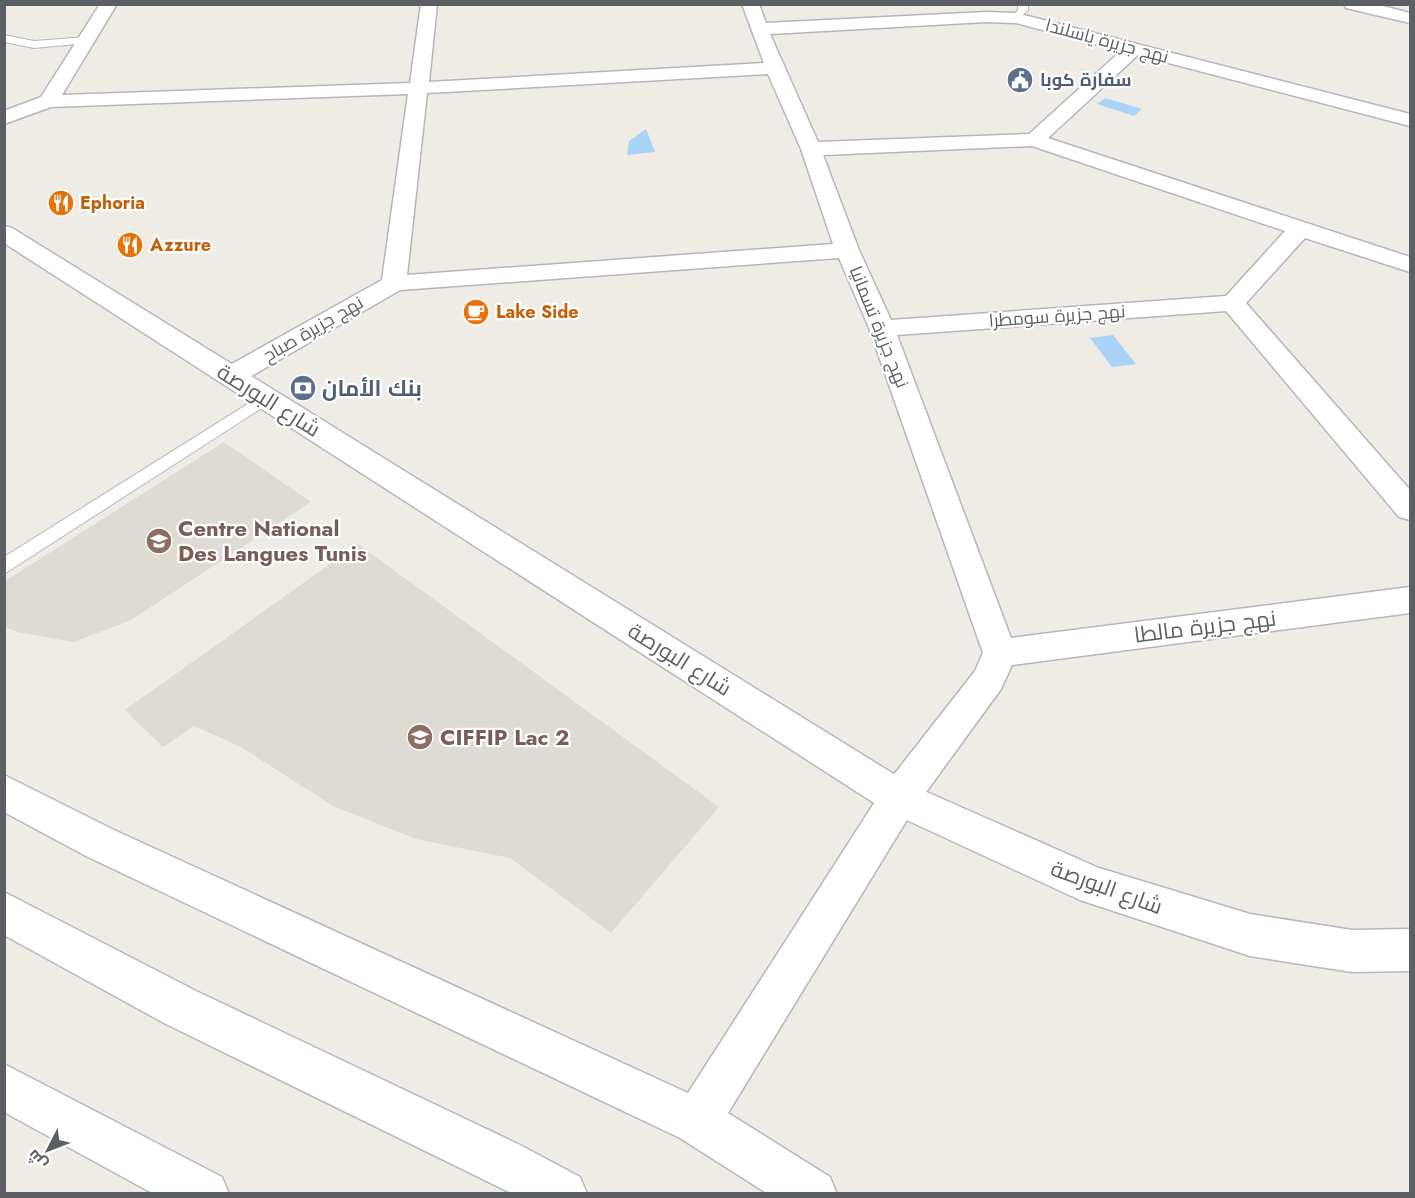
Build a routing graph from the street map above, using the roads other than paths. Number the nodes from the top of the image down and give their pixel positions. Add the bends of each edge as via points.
1 (109, 4) edge
2 (429, 4) edge
3 (750, 4) edge
4 (1352, 4) edge
5 (1019, 11) edge
6 (1410, 18) edge
7 (761, 29) junction
8 (4, 38) edge
9 (87, 40) junction
10 (1135, 48) junction
11 (775, 68) junction
12 (418, 88) junction
13 (48, 101) junction
14 (4, 118) edge
15 (1410, 120) edge
16 (1034, 140) junction
17 (811, 149) junction
18 (1299, 230) junction
19 (4, 233) edge
20 (847, 250) junction
21 (1410, 265) edge
22 (394, 283) junction
23 (1233, 303) junction
24 (882, 328) junction
25 (231, 376) junction
26 (265, 398) junction
27 (1410, 509) edge
28 (4, 567) edge
29 (1410, 600) edge
30 (1000, 653) junction
31 (4, 792) edge
32 (899, 798) junction
33 (4, 912) edge
34 (1410, 951) edge
35 (4, 1087) edge
36 (697, 1121) junction
37 (205, 1194) edge
38 (563, 1194) edge
39 (813, 1194) edge

1 - 9 street
2 - 12 street
3 - 7 street, نهج جزيرة تسمانيا
4 - 6 street
5 - 7 street, نهج جزيرة ياسلندا
5 - 10 street, نهج جزيرة ياسلندا
7 - 11 street, نهج جزيرة تسمانيا
8 - 9 lane via 31,44
9 - 13 street
10 - 15 street, نهج جزيرة ياسلندا
10 - 16 street
11 - 12 street
11 - 17 street, نهج جزيرة تسمانيا
12 - 13 street
12 - 22 street
13 - 14 street
16 - 17 street
16 - 18 street
17 - 20 street, نهج جزيرة تسمانيا
18 - 21 street
18 - 23 street
19 - 25 street, شارع البورصة
20 - 22 street
20 - 24 street, نهج جزيرة تسمانيا
22 - 25 street, نهج جزيرة صباح
23 - 24 street, نهج جزيرة سومطرا
23 - 27 street
24 - 30 street, نهج جزيرة تسمانيا
25 - 26 street, شارع البورصة
26 - 28 lane
26 - 32 street, شارع البورصة
29 - 30 street, نهج جزيرة مالطا
30 - 32 street via 989,679
31 - 36 street via 100,843
32 - 34 street, شارع البورصة via 1094,886 1250,936 1352,951
32 - 36 street
33 - 38 street via 180,1007
35 - 37 street
36 - 39 street

